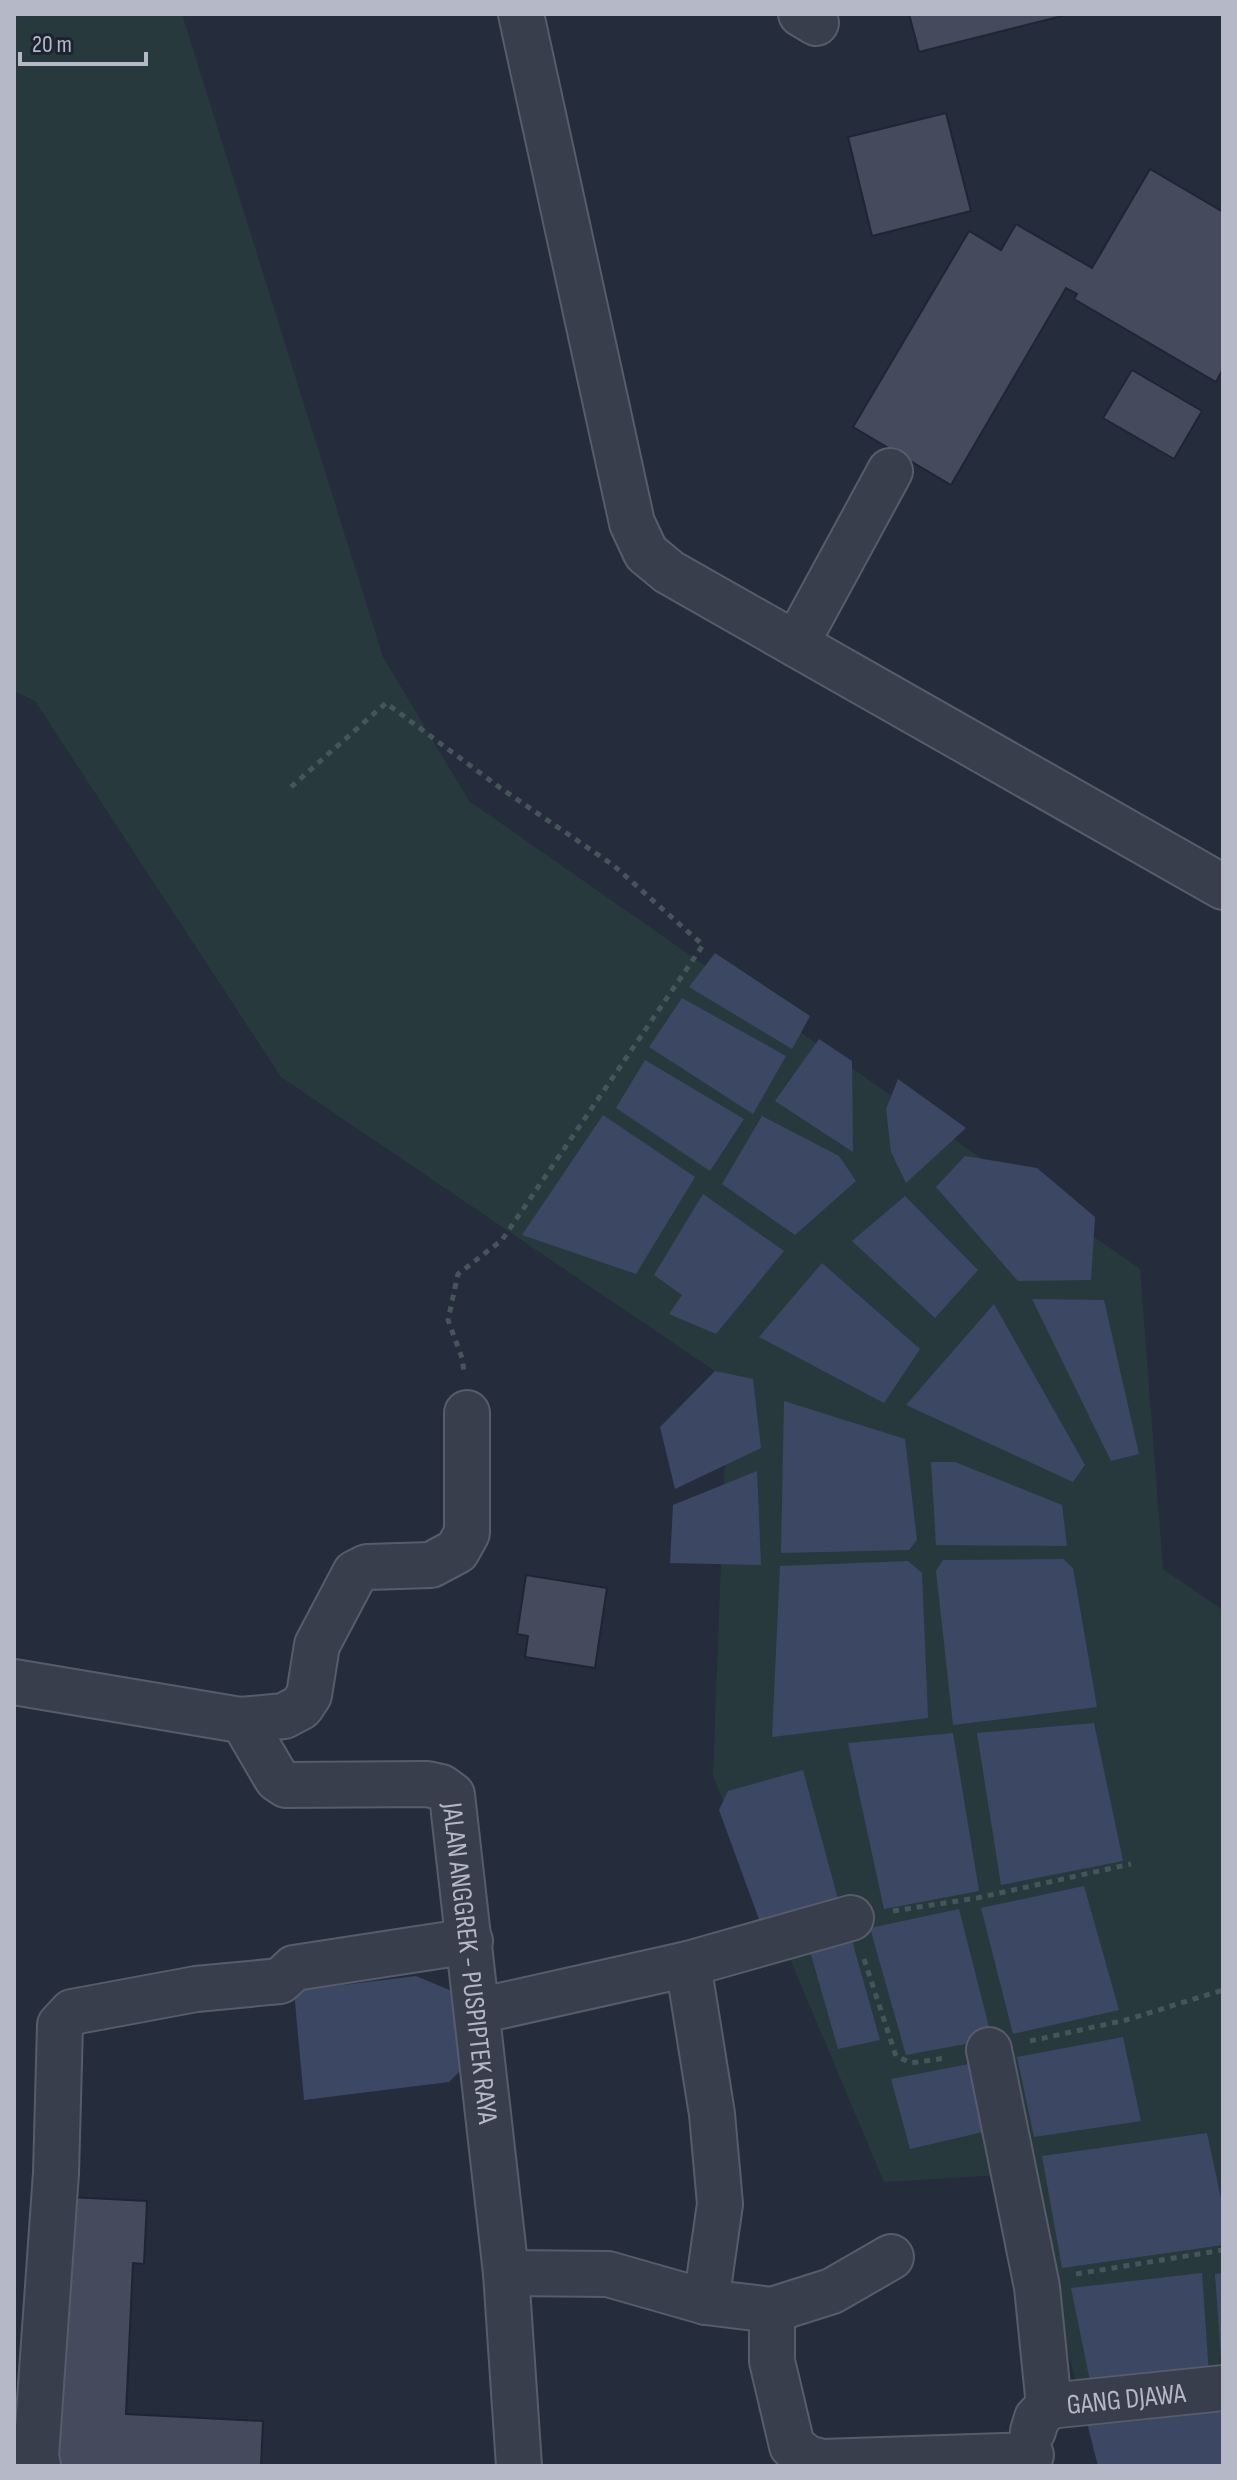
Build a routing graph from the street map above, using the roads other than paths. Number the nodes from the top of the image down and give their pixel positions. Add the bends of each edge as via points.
1 (521, 14) edge
2 (890, 471) dead end
3 (796, 644) junction
4 (1223, 887) edge
5 (467, 1413) road end
6 (14, 1682) edge
7 (240, 1720) junction
8 (851, 1918) road end
9 (470, 1941) junction
10 (688, 1964) junction
11 (478, 2011) junction
12 (989, 2050) dead end
13 (891, 2257) dead end
14 (506, 2273) junction
15 (706, 2302) junction
16 (772, 2310) junction
17 (1223, 2388) edge
18 (1049, 2406) junction
19 (1033, 2460) edge
20 (38, 2466) edge
21 (519, 2466) edge

1 - 3 street via 632,523 646,553 669,572
2 - 3 street
3 - 4 street
5 - 7 street via 467,1533 457,1551 431,1565 367,1567 355,1573 317,1645 309,1695 301,1707 284,1716
6 - 7 street
7 - 9 street, JALAN ANGGREK - PUSPIPTEK RAYA via 286,1785 427,1784 449,1791
8 - 10 street
9 - 11 street, JALAN ANGGREK - PUSPIPTEK RAYA
9 - 20 street via 294,1968 280,1981 196,1989 72,2012 60,2025
10 - 11 street
10 - 15 street via 720,2204
11 - 14 street, JALAN ANGGREK - PUSPIPTEK RAYA
12 - 18 street via 1037,2287
13 - 16 street via 832,2291
14 - 15 street via 608,2274
14 - 21 street, JALAN ANGGREK - PUSPIPTEK RAYA
15 - 16 street
16 - 19 street via 775,2375 792,2446 807,2458
17 - 18 street, GANG DJAWA
18 - 19 street, GANG DJAWA via 1032,2431

